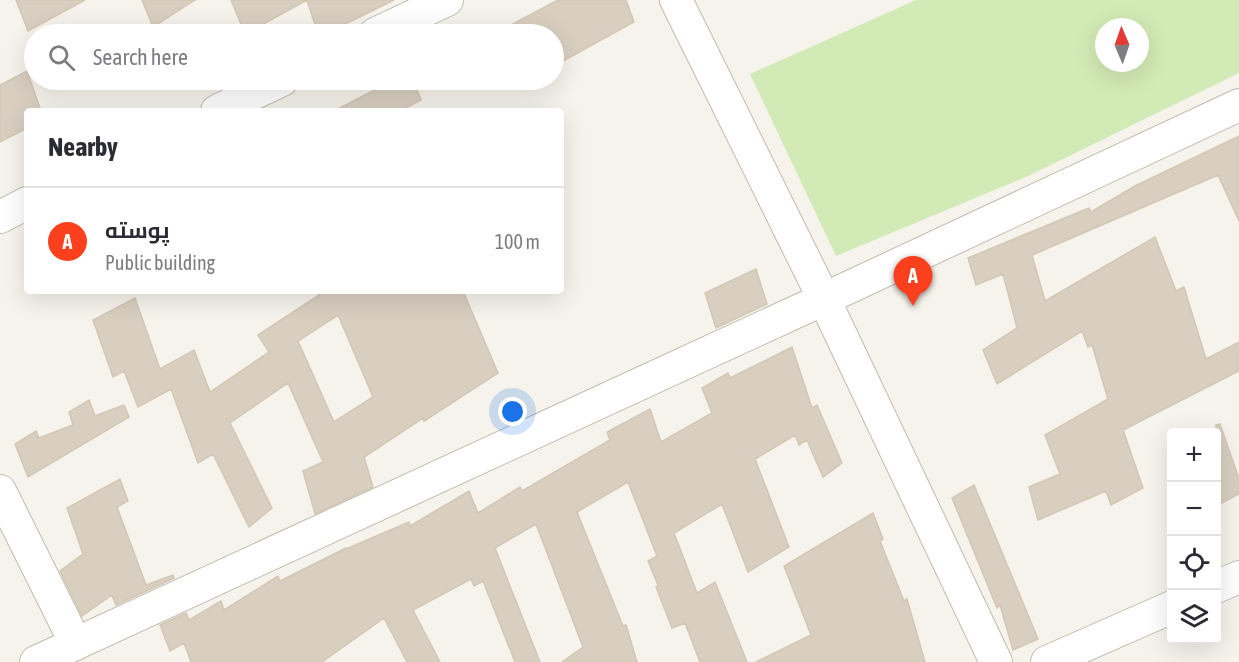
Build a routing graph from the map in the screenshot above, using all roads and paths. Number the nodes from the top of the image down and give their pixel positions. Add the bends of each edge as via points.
1 (447, 0) edge
2 (676, 0) edge
3 (396, 24) edge
4 (261, 90) edge
5 (1239, 105) edge
6 (223, 108) edge
7 (24, 205) edge
8 (0, 217) edge
9 (824, 299) junction
10 (0, 491) edge
11 (1239, 577) edge
12 (1221, 585) edge
13 (1167, 609) edge
14 (76, 644) junction
15 (36, 662) edge
16 (996, 662) edge
17 (1047, 662) edge

1 - 3 street
2 - 9 street
4 - 6 street
5 - 9 street
7 - 8 street
9 - 14 street
9 - 16 street
10 - 14 street
11 - 12 street
13 - 17 street
14 - 15 street

